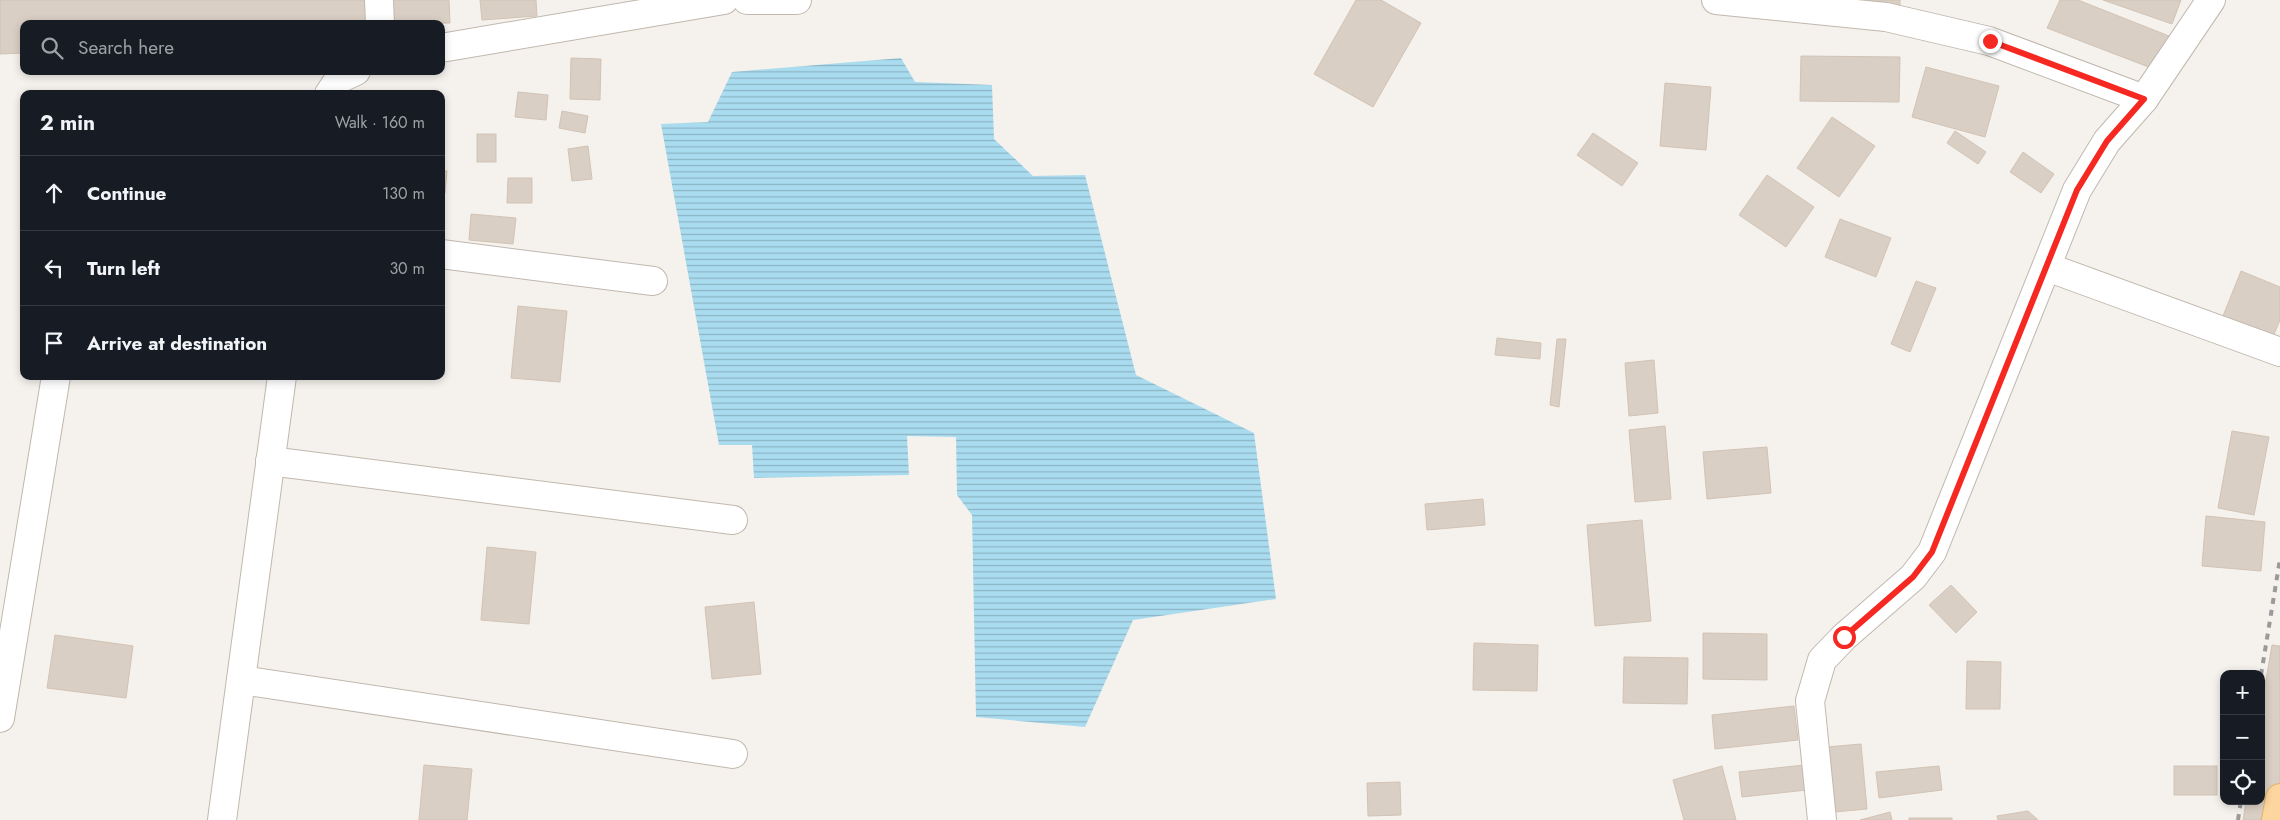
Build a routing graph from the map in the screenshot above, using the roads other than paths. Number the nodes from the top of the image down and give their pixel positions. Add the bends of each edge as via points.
1 (379, 0) edge
2 (724, 0) edge
3 (747, 0) edge
4 (797, 0) edge
5 (1716, 0) edge
6 (2211, 0) edge
7 (380, 20) edge
8 (445, 47) edge
9 (348, 75) edge
10 (332, 90) edge
11 (2144, 99) junction
12 (445, 255) edge
13 (2047, 268) junction
14 (653, 281) dead end
15 (2280, 352) edge
16 (55, 380) edge
17 (281, 380) edge
18 (270, 461) junction
19 (733, 520) dead end
20 (241, 680) junction
21 (0, 718) edge
22 (733, 754) dead end
23 (2280, 798) edge
24 (222, 820) edge
25 (1822, 820) edge
26 (2276, 820) edge

1 - 7 street
2 - 8 street
3 - 4 street
5 - 11 street via 1886,17 1990,41
6 - 11 street
9 - 10 street via 339,79
11 - 13 street via 2107,141 2077,190
12 - 14 street
13 - 15 street
13 - 25 street via 1932,552 1913,577 1822,660 1810,701
16 - 21 street
17 - 18 street
18 - 19 street
18 - 20 street
20 - 22 street
20 - 24 street
23 - 26 main road

